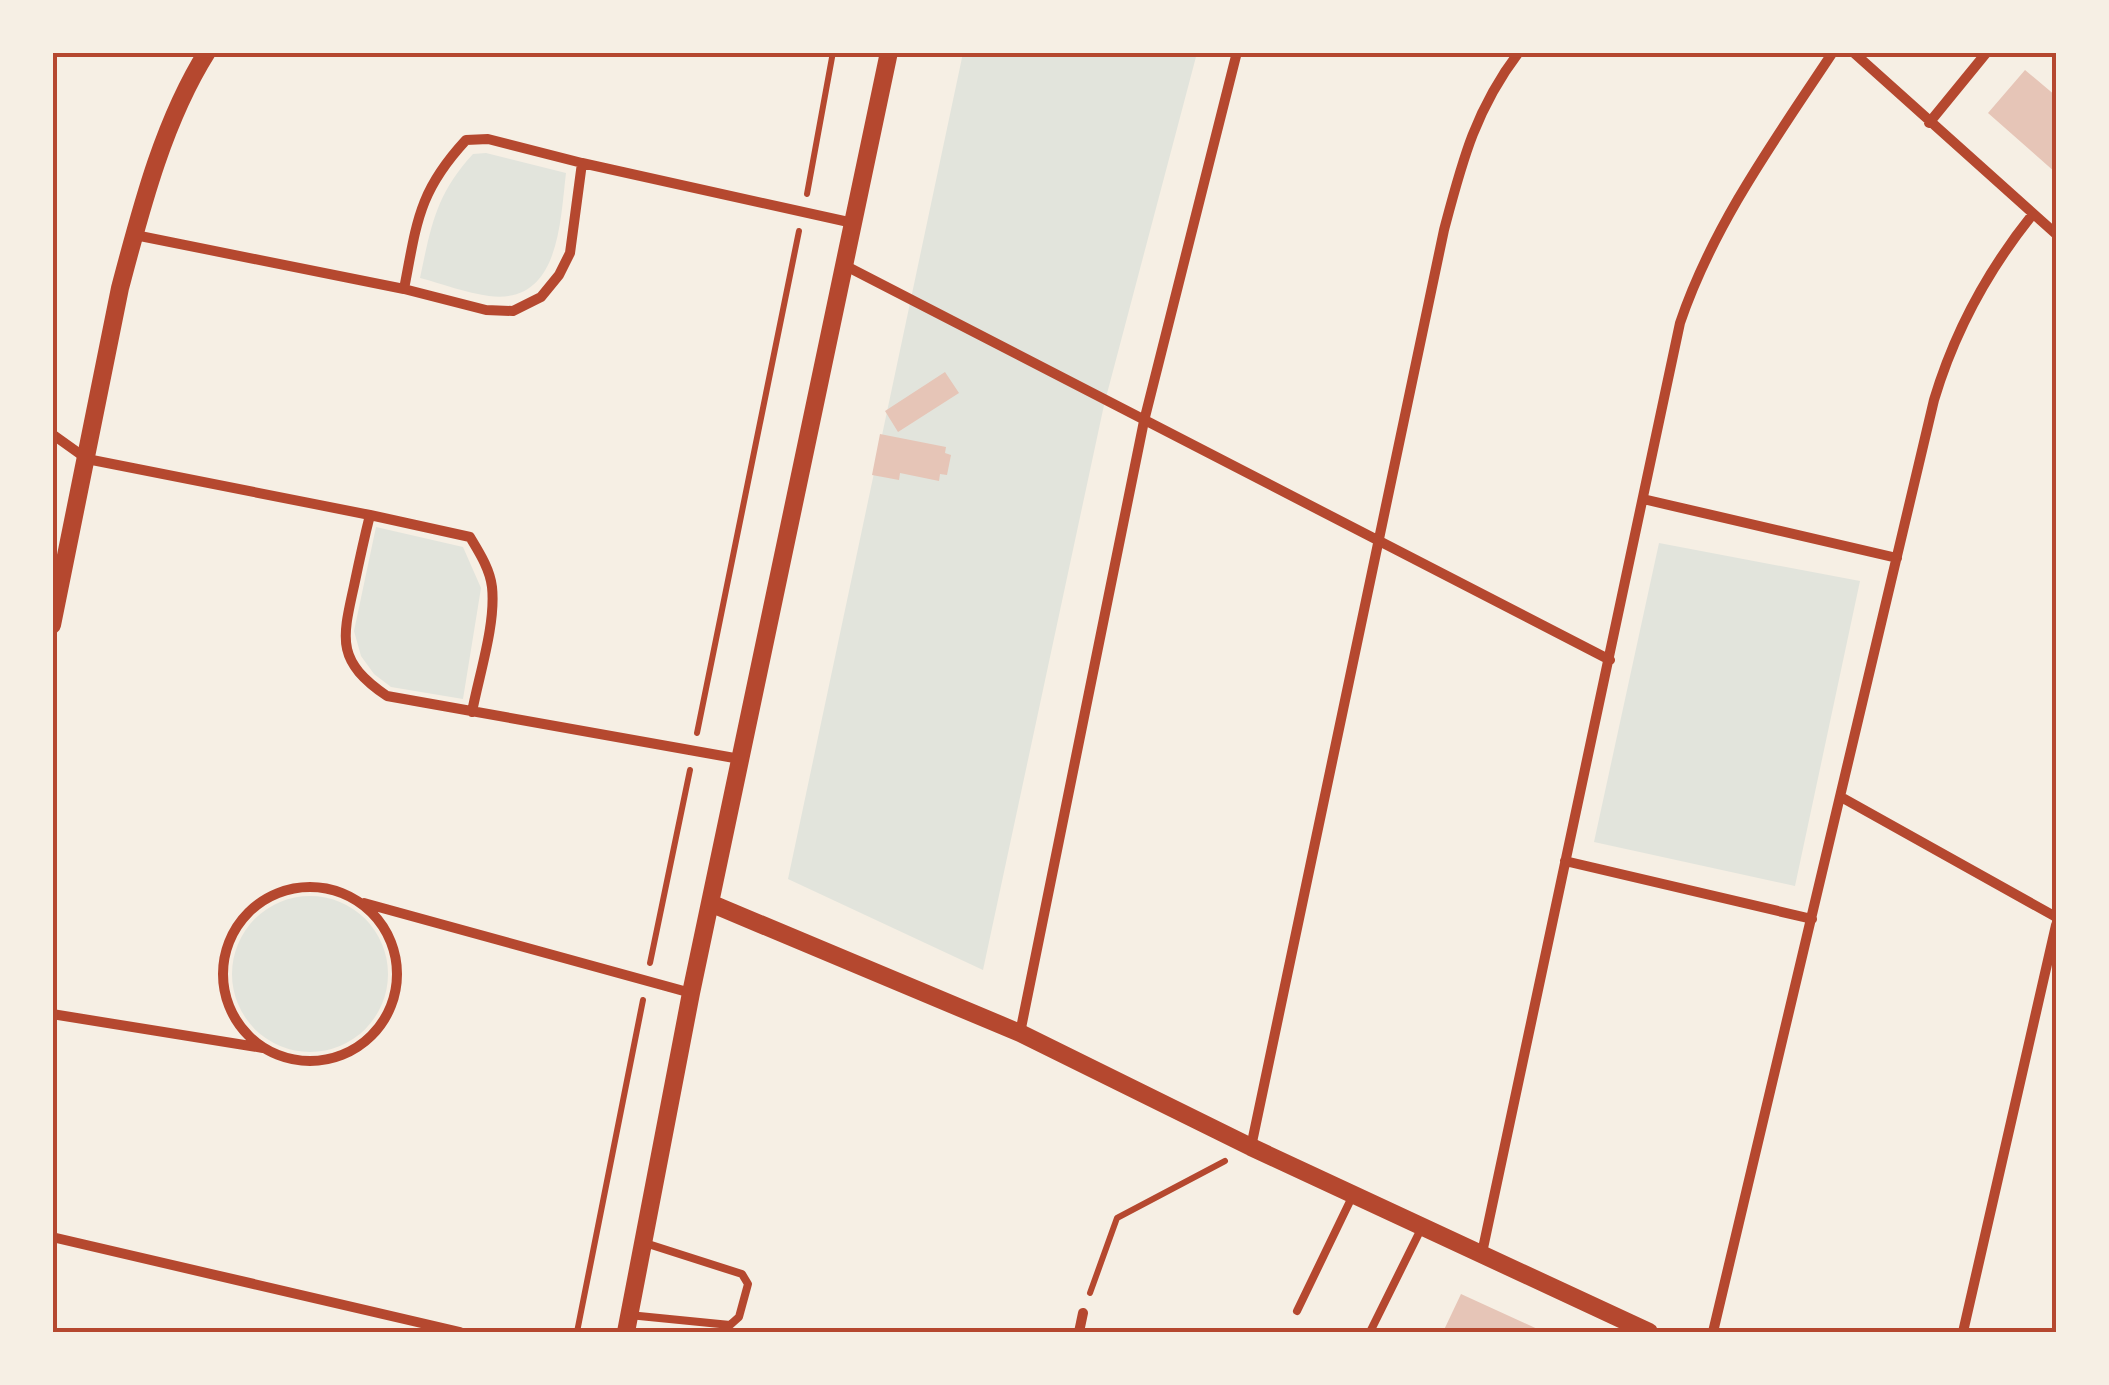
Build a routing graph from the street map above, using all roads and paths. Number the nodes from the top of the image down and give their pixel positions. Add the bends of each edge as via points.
1 (207, 52) edge
2 (833, 52) edge
3 (889, 52) edge
4 (1238, 52) edge
5 (1519, 52) edge
6 (1833, 52) edge
7 (1853, 52) edge
8 (1986, 52) edge
9 (1929, 124) junction
10 (582, 163) junction
11 (803, 212) junction
12 (2033, 214) junction
13 (853, 223) junction
14 (2056, 234) edge
15 (134, 235) junction
16 (844, 265) junction
17 (404, 288) junction
18 (1144, 421) junction
19 (52, 434) edge
20 (88, 459) junction
21 (1643, 500) junction
22 (370, 515) junction
23 (1377, 541) junction
24 (1897, 558) junction
25 (52, 625) edge
26 (1610, 660) junction
27 (472, 712) junction
28 (694, 752) junction
29 (740, 759) junction
30 (1841, 797) junction
31 (1565, 861) junction
32 (360, 902) junction
33 (710, 902) junction
34 (2056, 917) edge
35 (1812, 919) junction
36 (2056, 925) edge
37 (647, 980) junction
38 (691, 993) junction
39 (52, 1014) edge
40 (1020, 1032) junction
41 (264, 1049) junction
42 (1251, 1148) junction
43 (1353, 1195) junction
44 (1422, 1226) junction
45 (52, 1237) edge
46 (643, 1242) junction
47 (1482, 1254) junction
48 (1298, 1311) dead end
49 (1083, 1313) joint
50 (628, 1324) edge
51 (460, 1332) edge
52 (577, 1332) edge
53 (1079, 1332) edge
54 (1370, 1332) edge
55 (1649, 1332) edge
56 (1713, 1332) edge
57 (1963, 1332) edge

1 - 15 street via 188,81
2 - 11 path
3 - 13 street
4 - 18 street
5 - 23 street via 1467,142
6 - 21 street via 1696,275
7 - 9 street
8 - 9 street
9 - 12 street
10 - 11 street
10 - 17 street via 488,139 466,140 420,206
10 - 17 street via 570,253 541,297 513,311 486,310
11 - 13 street
11 - 28 path
12 - 14 street
12 - 24 street via 1980,289 1946,362
13 - 16 street
15 - 17 street
15 - 20 street
16 - 18 street
16 - 29 street
18 - 23 street
18 - 40 street
19 - 20 street
20 - 22 street
20 - 25 street
21 - 24 street
21 - 26 street
22 - 27 street via 470,537 484,562 492,587
22 - 27 street via 343,631 351,660 365,682 387,696
23 - 26 street
23 - 42 street
24 - 30 street
26 - 31 street
27 - 28 street
28 - 29 street
28 - 37 path
29 - 33 street
30 - 34 street
30 - 35 street
31 - 35 street
31 - 47 street
32 - 37 street
32 - 41 street via 379,920 398,969 385,1020 368,1040 318,1062
32 - 41 street via 334,890 279,892 236,926 222,979 228,1007
33 - 38 street
33 - 40 street
35 - 56 street
36 - 57 street
37 - 38 street
37 - 52 path
38 - 46 street
39 - 41 street
40 - 42 street
42 - 43 street
42 - 49 path via 1117,1218
43 - 44 street
43 - 48 lane
44 - 47 street
44 - 54 lane
45 - 51 street
46 - 50 street
46 - 50 lane via 742,1274 748,1284 739,1317 730,1325
47 - 55 street
49 - 53 street

